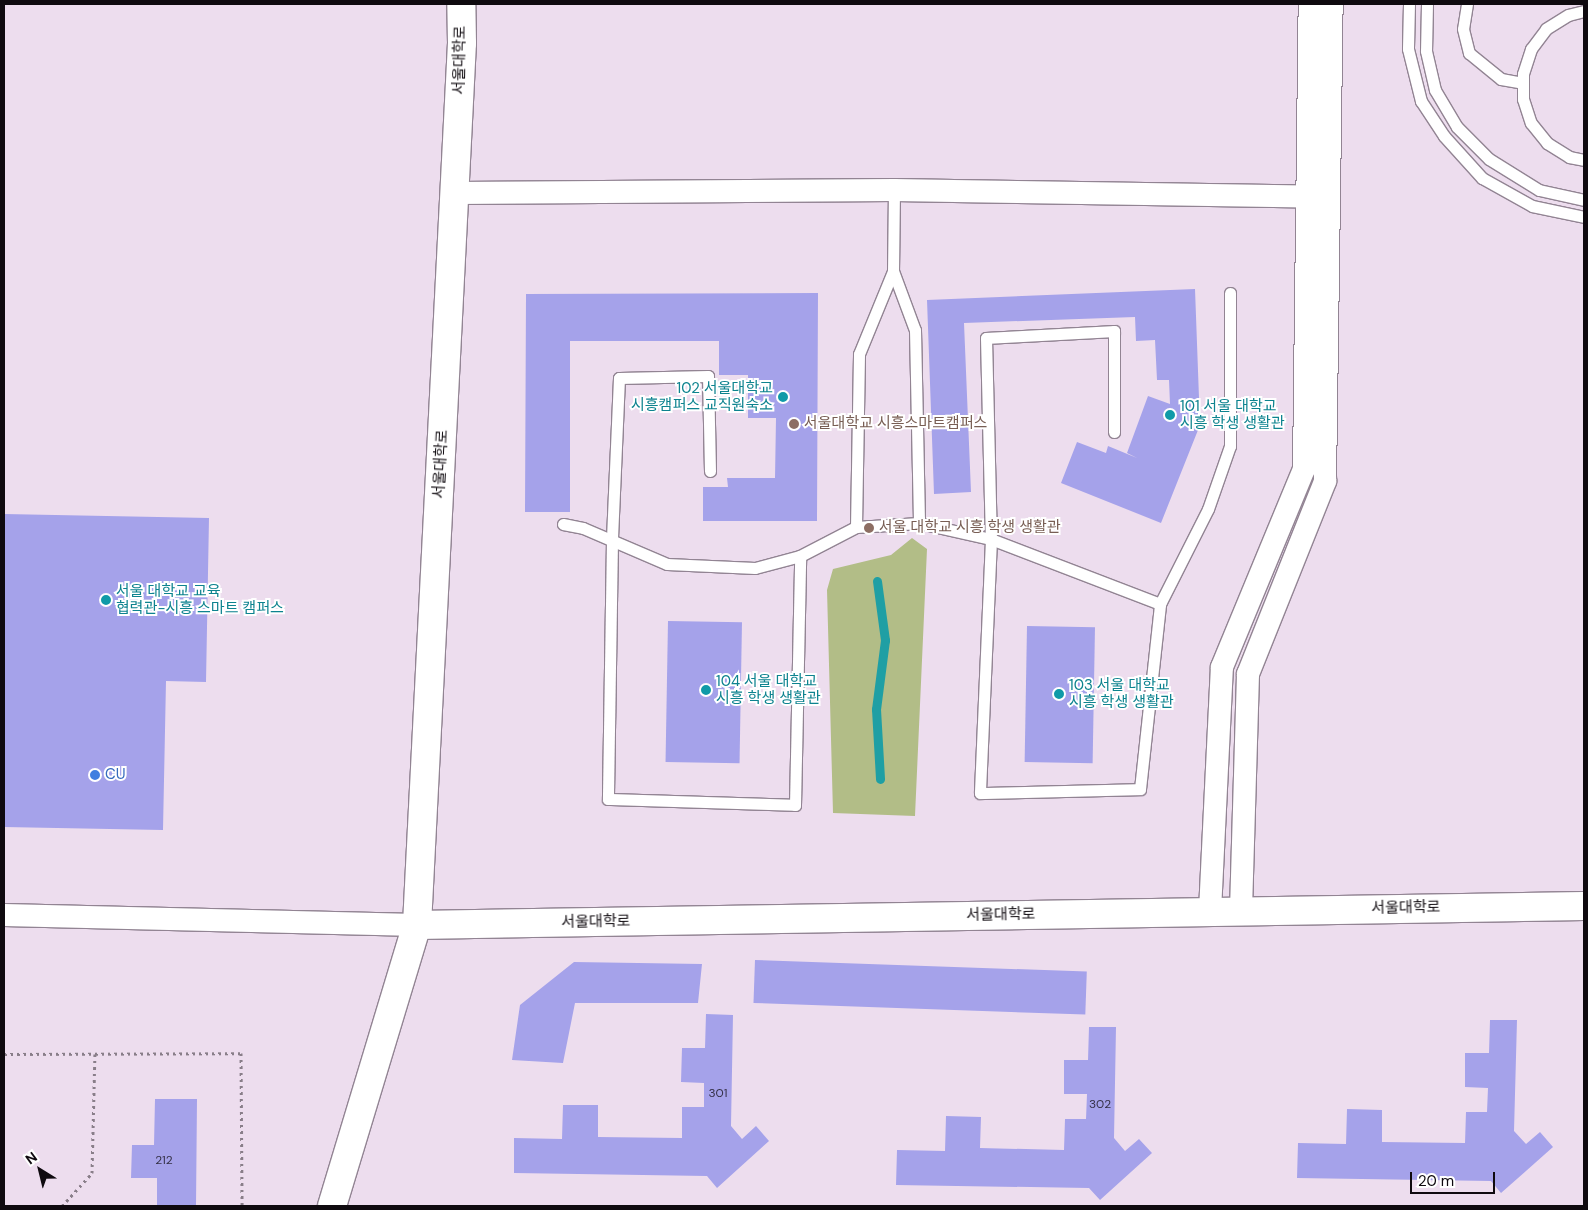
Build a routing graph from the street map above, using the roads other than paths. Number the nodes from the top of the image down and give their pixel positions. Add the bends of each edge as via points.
1 (461, 4) edge
2 (1310, 4) edge
3 (1332, 4) edge
4 (1409, 4) edge
5 (1427, 4) edge
6 (1467, 4) edge
7 (1584, 11) edge
8 (1523, 83) junction
9 (1584, 160) edge
10 (894, 190) junction
11 (455, 193) junction
12 (1306, 194) junction
13 (1329, 198) junction
14 (1584, 200) edge
15 (1584, 217) edge
16 (893, 271) junction
17 (1230, 293) dead end
18 (1114, 432) dead end
19 (710, 471) dead end
20 (919, 523) junction
21 (563, 524) dead end
22 (856, 527) junction
23 (991, 539) junction
24 (612, 540) junction
25 (800, 556) junction
26 (1160, 604) junction
27 (1584, 906) edge
28 (1241, 910) junction
29 (1210, 911) junction
30 (4, 915) edge
31 (417, 924) junction
32 (332, 1206) edge

1 - 11 street, 서울대학로
2 - 12 street
3 - 13 street
4 - 15 lane via 1408,49 1422,101 1444,136 1482,178 1532,206
5 - 14 lane via 1426,51 1435,90 1456,127 1489,159 1539,190
6 - 8 lane via 1463,29 1469,53 1501,79
7 - 8 lane via 1568,15 1546,29 1531,49
8 - 9 lane via 1523,99 1531,123 1547,143 1568,157
10 - 11 street
10 - 12 street
10 - 16 lane
11 - 31 street, 서울대학로
12 - 13 street
12 - 29 street via 1304,469 1222,667
13 - 28 street via 1325,482 1248,674
16 - 20 lane via 915,330
16 - 22 lane via 859,354
17 - 26 lane via 1230,446 1208,509
18 - 23 lane via 1114,331 986,338
19 - 24 lane via 708,376 620,378
20 - 22 lane
20 - 23 lane
21 - 24 lane
22 - 25 lane
23 - 26 lane
23 - 26 lane via 980,793 1140,790
24 - 25 lane via 667,564 755,568
24 - 25 lane via 608,799 795,805
27 - 28 street, 서울대학로
28 - 29 street, 서울대학로
29 - 31 street, 서울대학로
30 - 31 street
31 - 32 street, 서울대학로

